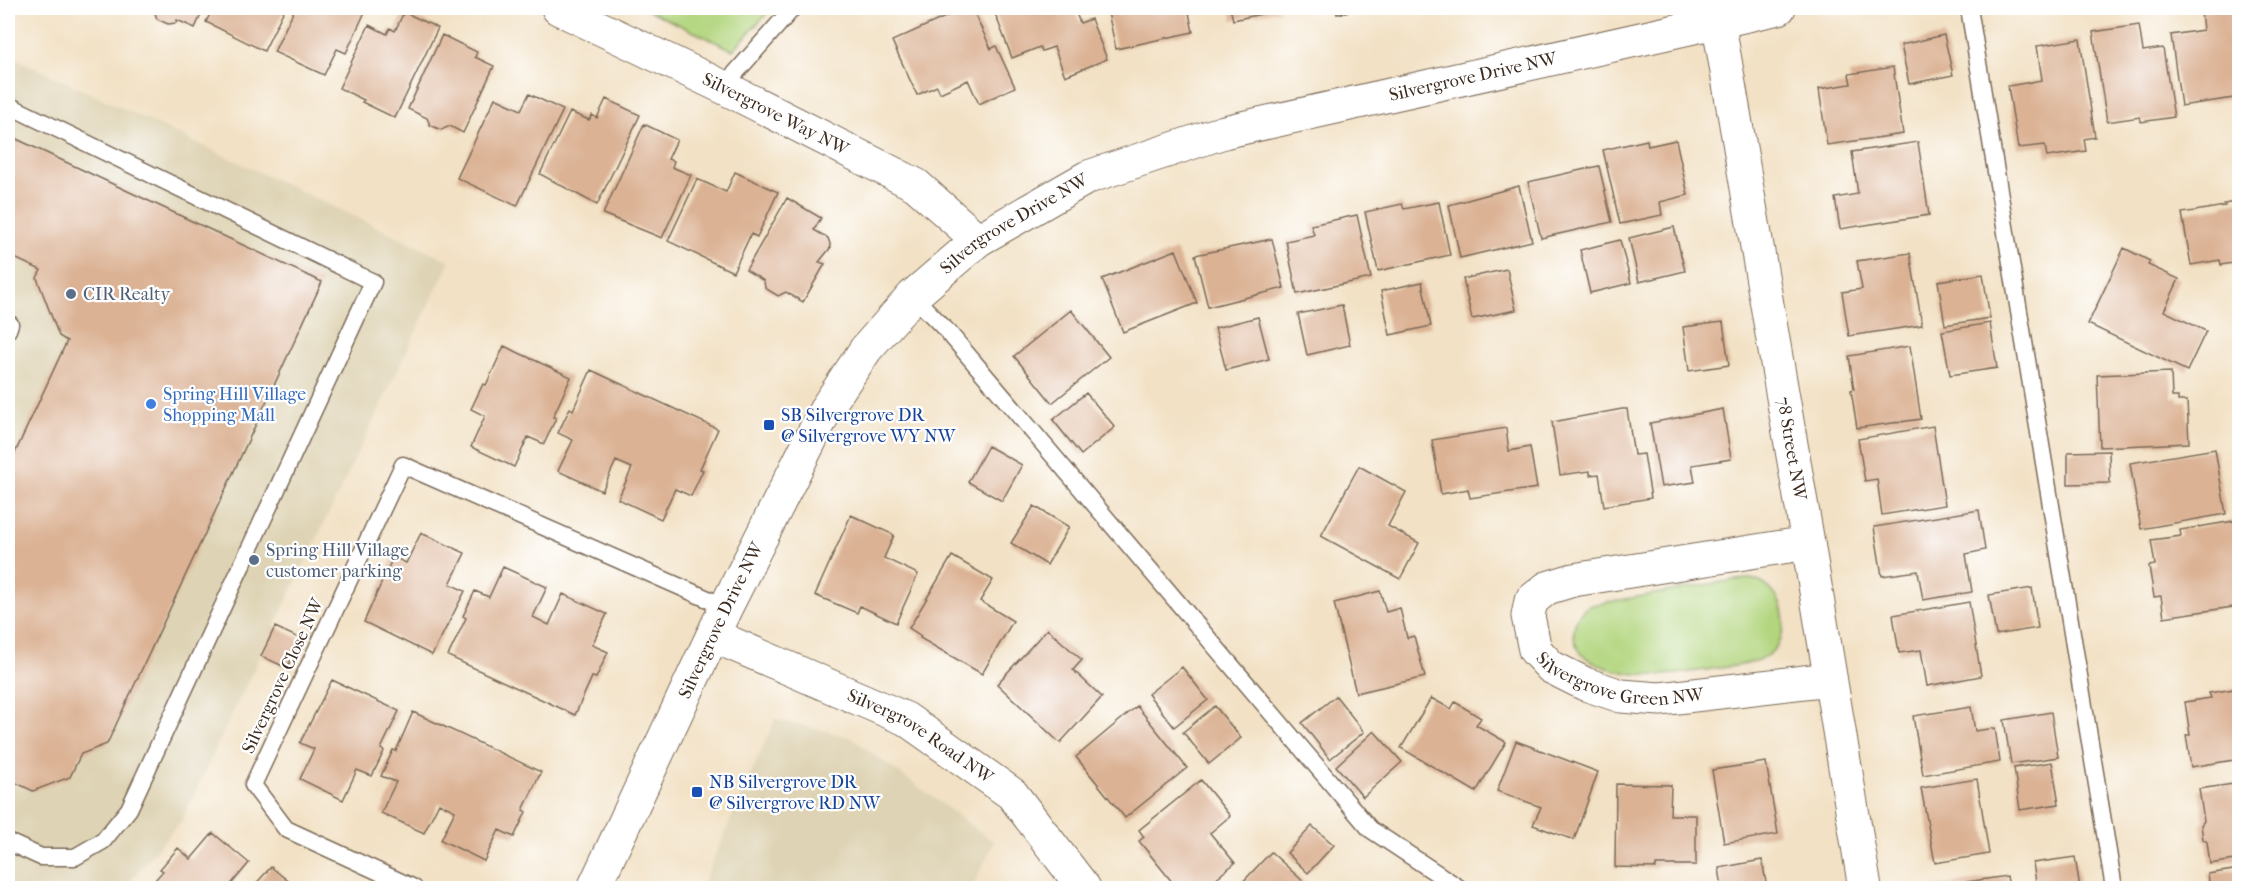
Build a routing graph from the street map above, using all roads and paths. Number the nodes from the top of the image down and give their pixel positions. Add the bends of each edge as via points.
1 (558, 8) edge
2 (794, 8) edge
3 (1779, 8) edge
4 (1969, 8) edge
5 (1717, 14) edge
6 (723, 87) junction
7 (8, 105) edge
8 (978, 240) junction
9 (913, 296) junction
10 (8, 323) edge
11 (8, 330) edge
12 (1808, 543) junction
13 (720, 622) junction
14 (1830, 679) junction
15 (8, 842) edge
16 (414, 888) edge
17 (594, 888) edge
18 (1084, 888) edge
19 (1459, 888) edge
20 (1865, 888) edge
21 (2114, 888) edge

1 - 6 street, Silvergrove Way NW
2 - 6 lane
3 - 5 street, Silvergrove Drive NW
4 - 21 lane
5 - 8 street, Silvergrove Drive NW via 1224,132 1088,177
5 - 12 street, 78 Street NW
6 - 8 street, Silvergrove Way NW via 916,185
7 - 15 lane via 373,282 129,809 103,842 75,857 41,857
8 - 9 street, Silvergrove Drive NW
9 - 13 street, Silvergrove Drive NW via 866,349 827,407
9 - 19 lane via 949,333 1370,829
10 - 11 lane
12 - 14 street, 78 Street NW
12 - 14 street, Silvergrove Green NW via 1573,580 1547,588 1531,601 1527,616 1535,650 1551,667 1621,696 1660,699
13 - 16 lane, Silvergrove Close NW via 403,465 253,785 286,829
13 - 17 street, Silvergrove Drive NW
13 - 18 street, Silvergrove Road NW via 906,718 1012,795
14 - 20 street, 78 Street NW

